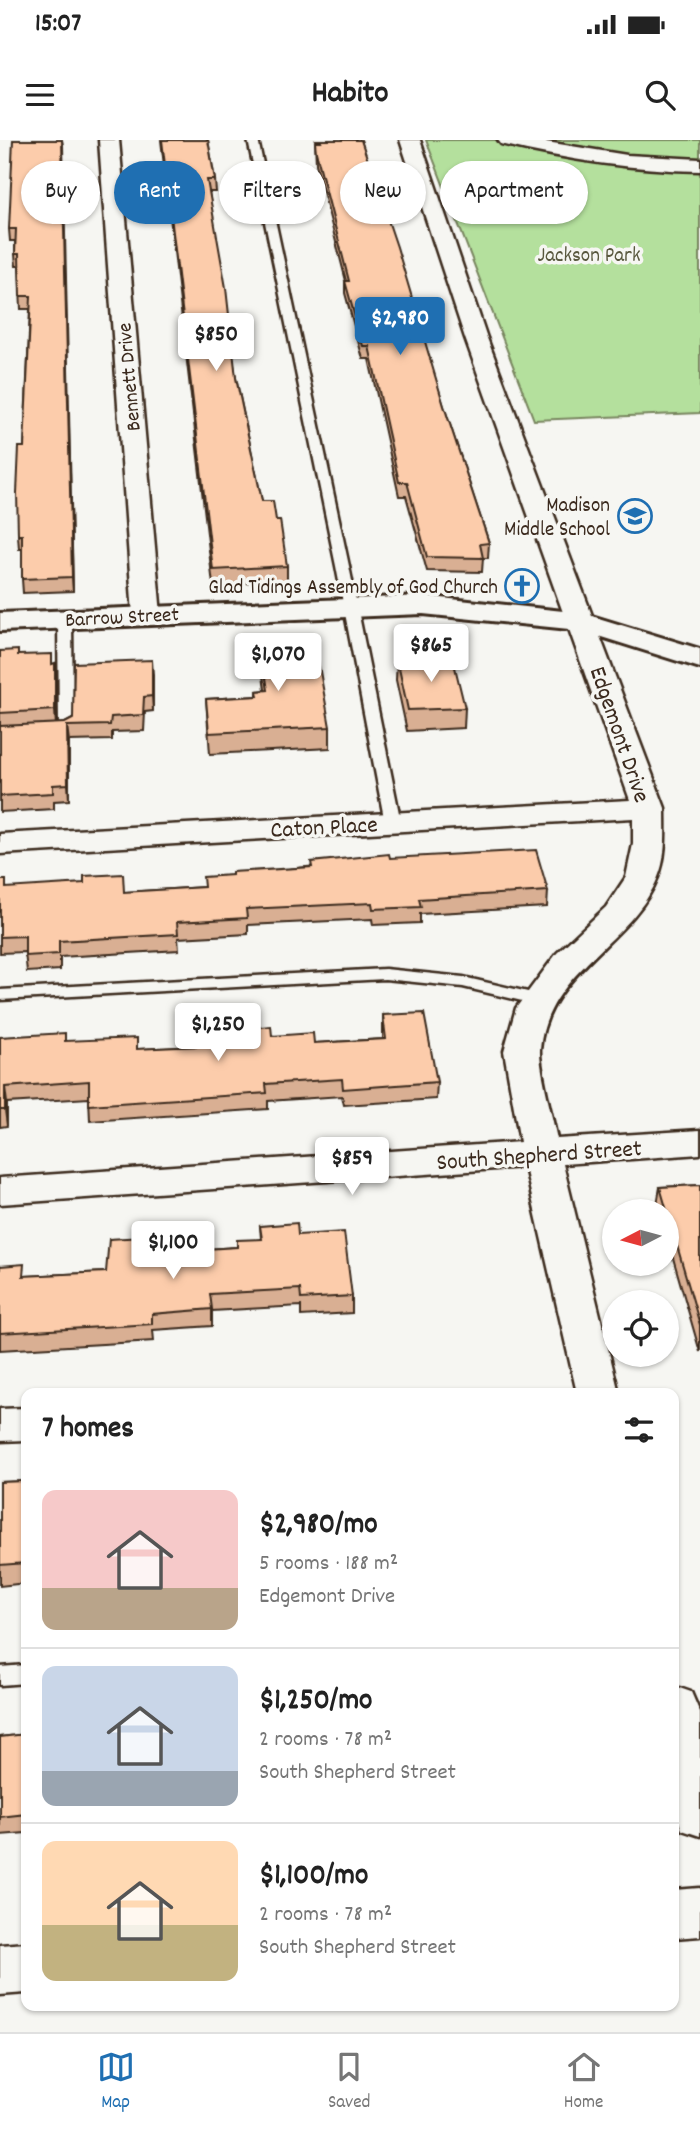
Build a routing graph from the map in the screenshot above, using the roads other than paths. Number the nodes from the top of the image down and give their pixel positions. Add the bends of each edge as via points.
1 (109, 140) edge
2 (253, 140) edge
3 (410, 140) edge
4 (508, 140) edge
5 (700, 165) edge
6 (350, 607) junction
7 (146, 615) junction
8 (65, 619) junction
9 (0, 622) edge
10 (582, 622) junction
11 (700, 660) edge
12 (40, 733) edge
13 (649, 808) junction
14 (393, 822) junction
15 (0, 844) edge
16 (0, 995) edge
17 (539, 1000) junction
18 (700, 1142) edge
19 (541, 1154) junction
20 (0, 1191) edge
21 (597, 1388) edge
22 (21, 1424) edge
23 (0, 1426) edge
24 (21, 1674) edge
25 (0, 1676) edge
26 (679, 1727) edge
27 (700, 1814) edge
28 (700, 1912) edge
29 (679, 1914) edge
30 (21, 1968) edge
31 (0, 1970) edge

1 - 7 street, Bennett Drive
2 - 6 lane
3 - 10 street, Edgemont Drive via 476,338
4 - 5 street via 610,159
6 - 7 street, Barrow Street
6 - 10 street, Barrow Street via 423,605
6 - 14 lane
7 - 8 street, Barrow Street
8 - 9 street, Barrow Street
8 - 12 lane via 66,732
10 - 11 street, Barrow Street
10 - 13 street, Edgemont Drive
13 - 14 street, Caton Place
13 - 17 street, Edgemont Drive via 649,844 642,877 618,914 569,960
14 - 15 street, Caton Place
16 - 17 lane via 430,974
17 - 19 street, Edgemont Drive via 522,1051
18 - 19 street, South Shepherd Street
19 - 20 street, South Shepherd Street
19 - 21 street, Edgemont Drive
22 - 23 street
24 - 25 lane
26 - 27 street
28 - 29 street
30 - 31 street

